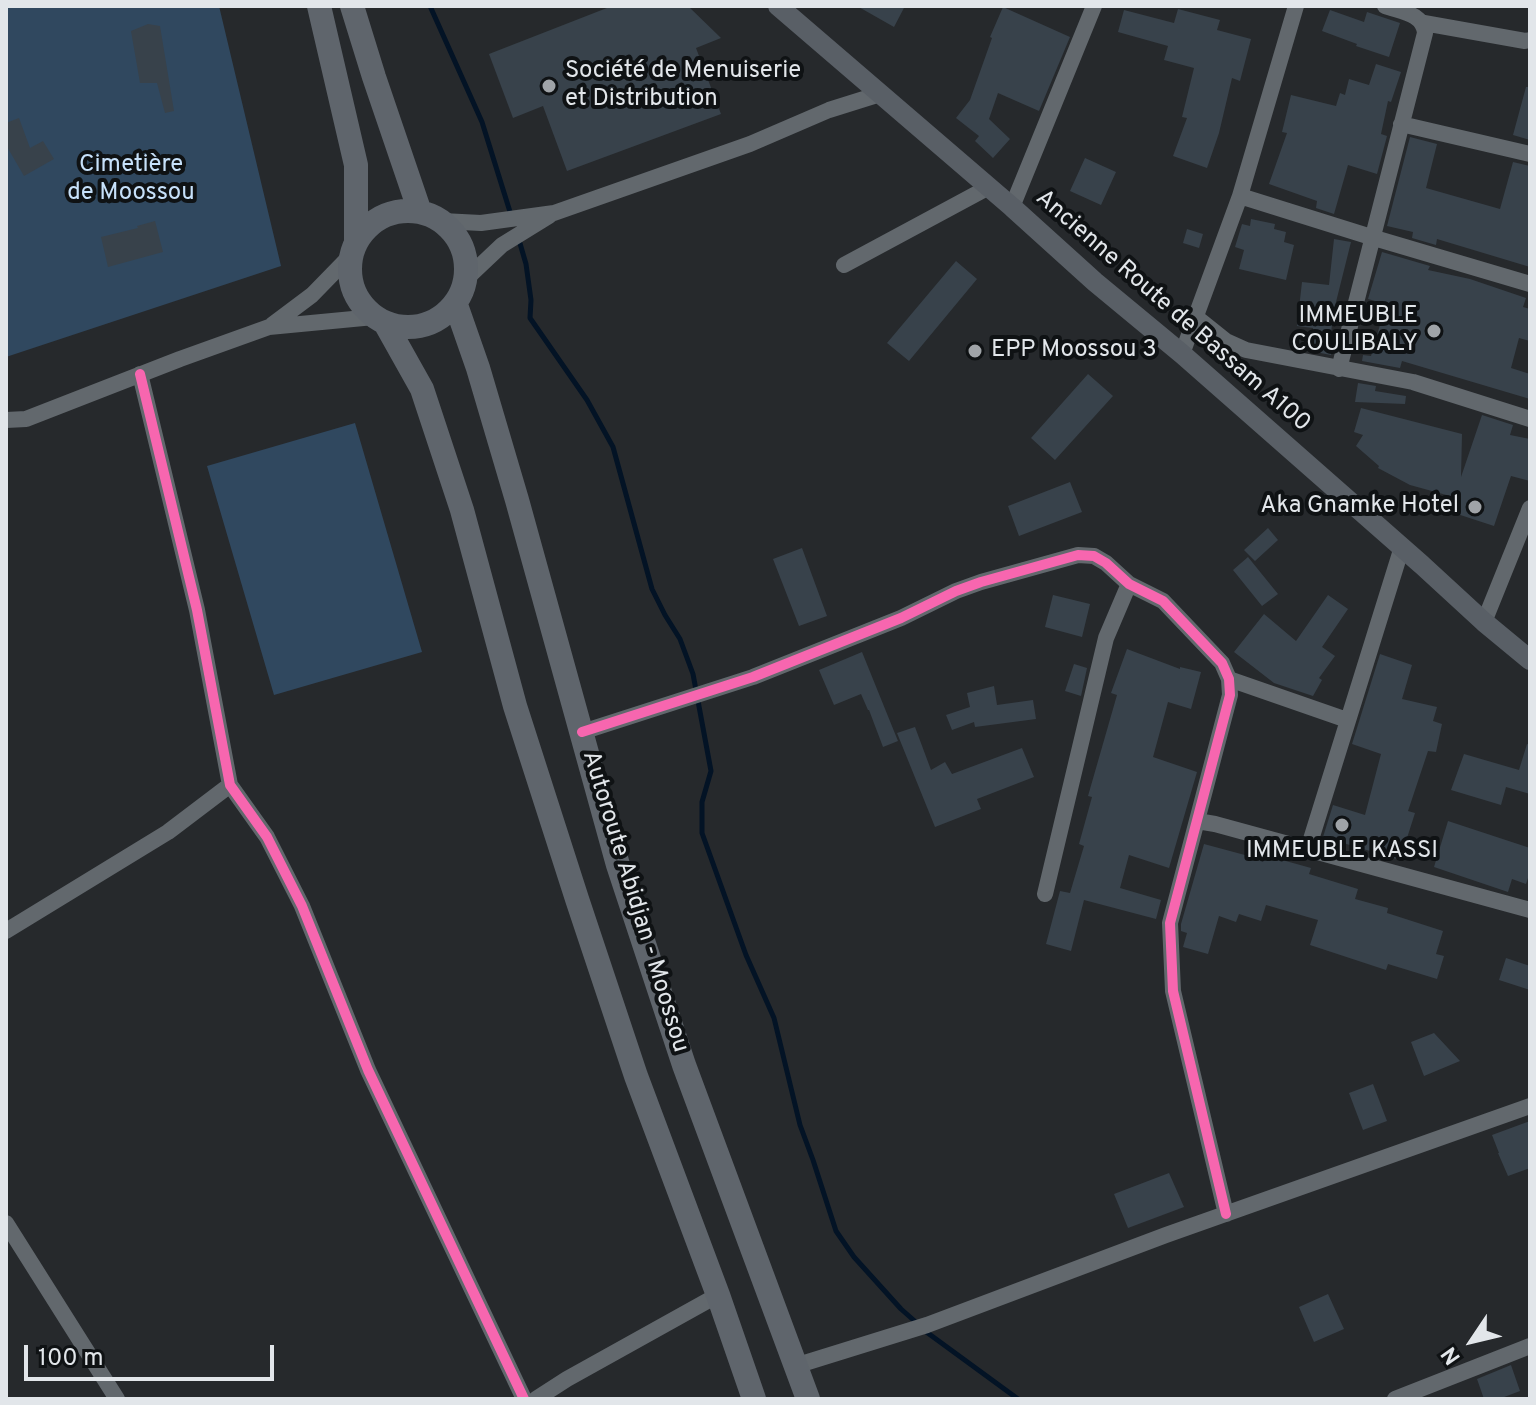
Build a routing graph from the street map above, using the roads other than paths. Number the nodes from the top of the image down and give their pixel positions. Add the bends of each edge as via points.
1 (319, 6) edge
2 (352, 6) edge
3 (778, 6) edge
4 (1094, 6) edge
5 (1296, 6) edge
6 (1385, 6) edge
7 (1424, 23) junction
8 (1530, 40) edge
9 (880, 94) junction
10 (1401, 124) junction
11 (1530, 154) edge
12 (989, 187) junction
13 (1240, 196) junction
14 (1012, 207) junction
15 (420, 212) junction
16 (554, 213) junction
17 (442, 221) junction
18 (1371, 237) junction
19 (353, 249) junction
20 (844, 265) dead end
21 (466, 279) junction
22 (1530, 284) edge
23 (456, 305) junction
24 (1196, 317) junction
25 (380, 320) junction
26 (269, 327) junction
27 (1182, 354) junction
28 (1339, 369) junction
29 (140, 374) junction
30 (1530, 419) edge
31 (6, 420) edge
32 (1530, 508) edge
33 (1402, 547) junction
34 (1129, 584) junction
35 (1484, 622) junction
36 (1530, 660) edge
37 (1229, 679) junction
38 (1347, 720) junction
39 (582, 732) junction
40 (230, 785) junction
41 (1197, 821) junction
42 (1308, 849) junction
43 (1045, 894) dead end
44 (1530, 910) edge
45 (6, 931) edge
46 (1530, 1106) edge
47 (1226, 1214) junction
48 (6, 1223) edge
49 (718, 1295) junction
50 (1530, 1346) edge
51 (795, 1366) junction
52 (117, 1399) edge
53 (524, 1399) edge
54 (536, 1399) edge
55 (754, 1399) edge
56 (808, 1399) edge
57 (1395, 1399) edge

1 - 19 highway via 356,165
2 - 15 highway
3 - 9 main road, Ancienne Route de Bassam A100
4 - 14 street
5 - 13 street
6 - 7 street
7 - 8 street
7 - 10 street
9 - 12 main road, Ancienne Route de Bassam A100
9 - 16 street
10 - 11 street
10 - 18 street
12 - 14 main road, Ancienne Route de Bassam A100
12 - 20 street
13 - 18 street
13 - 24 street
14 - 27 main road, Ancienne Route de Bassam A100
15 - 17 highway
15 - 19 highway via 382,216 367,227
16 - 17 street via 481,223
16 - 21 street via 502,245
17 - 21 highway via 463,247
18 - 22 street
18 - 28 street
19 - 25 highway via 353,290
19 - 26 street via 312,295
21 - 23 highway
23 - 25 highway via 424,326 404,328
23 - 39 highway, Autoroute Abidjan - Moossou
24 - 27 street
24 - 28 street via 1246,350
25 - 26 street
25 - 49 highway, Autoroute Abidjan - Moossou via 422,389 577,899
26 - 29 street
27 - 33 main road, Ancienne Route de Bassam A100
28 - 30 street via 1413,382
29 - 31 street via 26,419
29 - 40 street via 197,610
32 - 35 street
33 - 35 main road, Ancienne Route de Bassam A100
33 - 38 street
34 - 37 street via 1163,601 1222,663
34 - 39 street via 1094,556 1078,555 1003,575 753,677
34 - 43 street via 1106,638
35 - 36 main road, Ancienne Route de Bassam A100
37 - 38 street
37 - 41 street via 1230,695
38 - 42 street
39 - 51 highway, Autoroute Abidjan - Moossou via 618,865 680,1050
40 - 45 street via 168,832
40 - 53 street via 267,837 302,906 368,1070
41 - 42 street
41 - 47 street via 1170,923 1173,991
42 - 44 street
46 - 47 street
47 - 51 street via 927,1325
48 - 52 street
49 - 54 street
49 - 55 highway, Autoroute Abidjan - Moossou
50 - 57 street
51 - 56 highway, Autoroute Abidjan - Moossou

